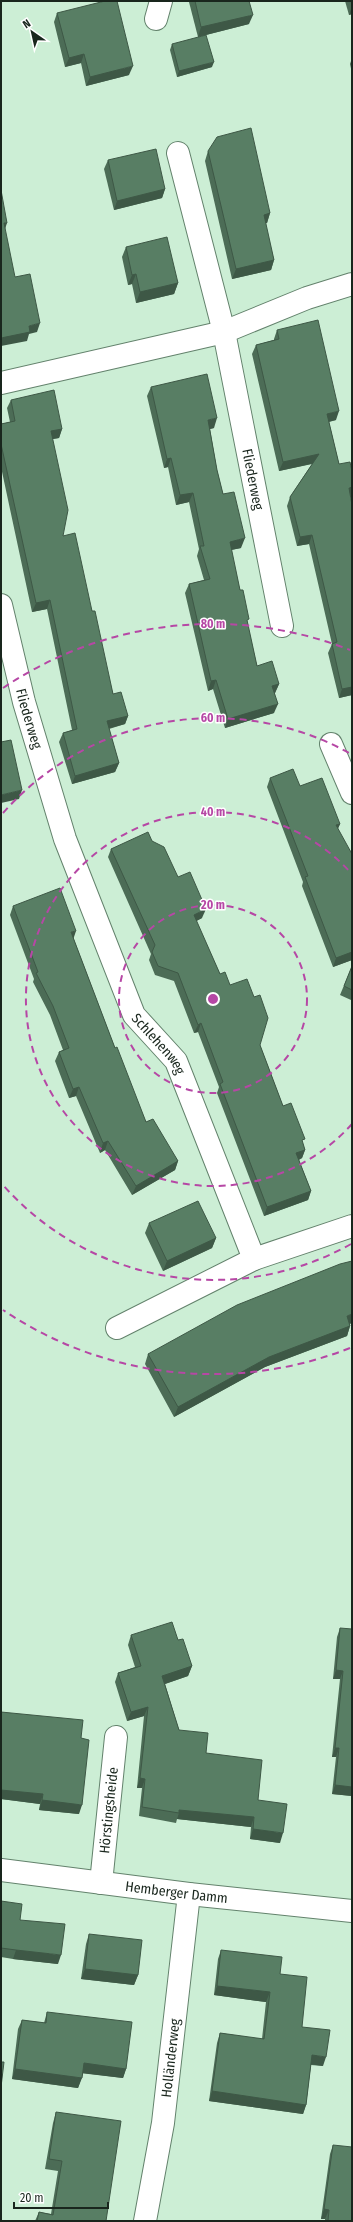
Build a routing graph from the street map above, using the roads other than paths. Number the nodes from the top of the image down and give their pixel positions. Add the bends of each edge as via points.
1 (178, 153) dead end
2 (352, 284) edge
3 (224, 332) junction
4 (1, 383) edge
5 (1, 605) edge
6 (282, 626) dead end
7 (331, 744) dead end
8 (352, 794) edge
9 (62, 830) joint
10 (352, 1226) edge
11 (254, 1259) junction
12 (117, 1328) dead end
13 (116, 1737) dead end
14 (1, 1870) edge
15 (101, 1883) junction
16 (188, 1894) junction
17 (352, 1911) edge
18 (145, 2221) edge

1 - 3 street, Fliederweg
2 - 3 street via 307,298
3 - 4 street
3 - 6 street, Fliederweg
5 - 9 street, Fliederweg via 24,702
7 - 8 street
9 - 11 street, Schlehenweg via 134,1015 176,1061
10 - 11 street
11 - 12 street
13 - 15 street, Hörstingsheide
14 - 15 street, Hemberger Damm
15 - 16 street, Hemberger Damm
16 - 17 street, Hemberger Damm
16 - 18 street, Holländerweg via 163,2123

